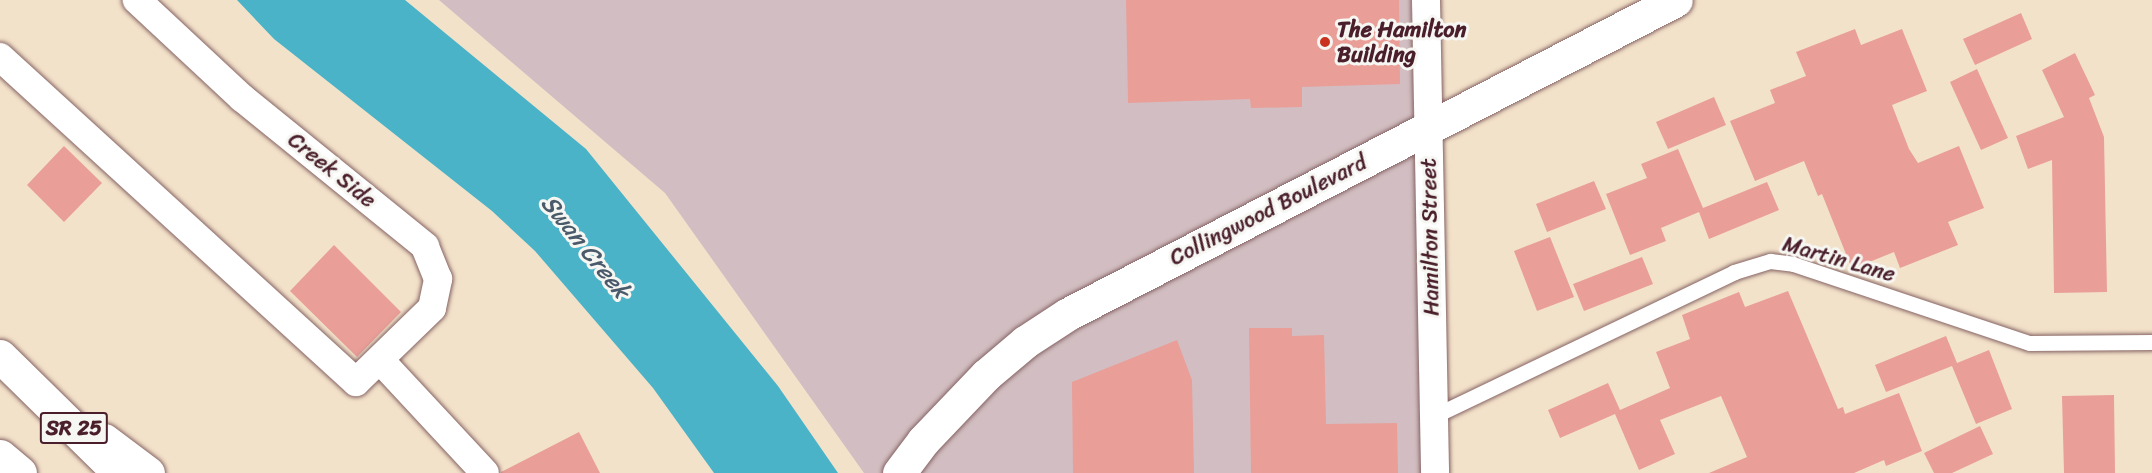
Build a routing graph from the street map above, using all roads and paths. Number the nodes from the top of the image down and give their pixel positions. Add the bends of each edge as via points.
1 (137, 0) edge
2 (1426, 0) edge
3 (1676, 0) edge
4 (0, 57) edge
5 (1428, 130) junction
6 (2152, 342) edge
7 (0, 356) edge
8 (380, 360) junction
9 (29, 382) junction
10 (1434, 416) junction
11 (0, 456) edge
12 (15, 473) edge
13 (20, 473) edge
14 (119, 473) edge
15 (148, 473) edge
16 (485, 473) edge
17 (899, 473) edge
18 (1435, 473) edge

1 - 8 street, Creek Side via 242,98 425,246 438,279 432,308
2 - 5 street, Hamilton Street
3 - 5 main road, Collingwood Boulevard
4 - 8 street, Creek Side via 356,382
5 - 10 street, Hamilton Street
5 - 17 main road, Collingwood Boulevard via 1111,290 1025,342 951,410
6 - 10 lane, Martin Lane via 2029,343 1793,264 1770,261 1734,272
7 - 9 main road, SR 25
8 - 16 street
9 - 14 main road, SR 25
9 - 15 main road
10 - 18 street, Hamilton Street
11 - 12 main road
11 - 13 main road, SR 25

